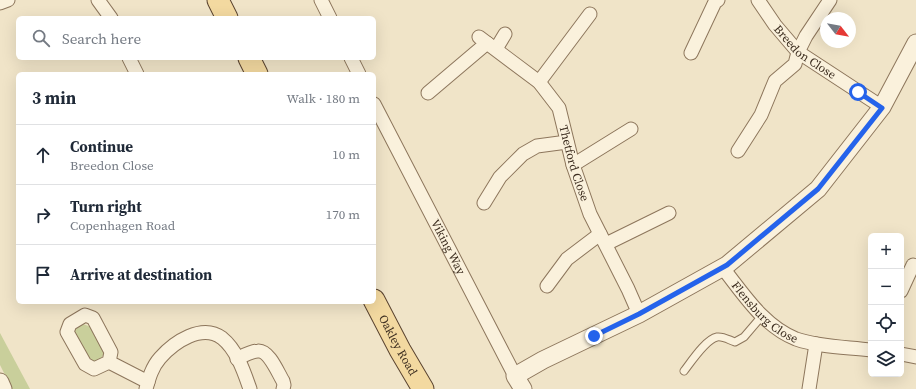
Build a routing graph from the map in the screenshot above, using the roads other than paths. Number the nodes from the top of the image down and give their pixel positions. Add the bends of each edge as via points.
1 (8, 0) edge
2 (98, 0) edge
3 (218, 0) edge
4 (321, 0) edge
5 (718, 0) edge
6 (758, 0) edge
7 (830, 0) edge
8 (0, 4) edge
9 (590, 14) dead end
10 (110, 16) edge
11 (226, 16) edge
12 (329, 16) edge
13 (506, 34) dead end
14 (487, 43) junction
15 (916, 43) edge
16 (798, 52) junction
17 (691, 53) dead end
18 (130, 60) edge
19 (250, 60) edge
20 (352, 60) edge
21 (136, 72) edge
22 (256, 72) edge
23 (358, 72) edge
24 (540, 82) junction
25 (428, 93) dead end
26 (376, 108) edge
27 (882, 108) junction
28 (630, 129) dead end
29 (567, 142) junction
30 (738, 152) dead end
31 (573, 165) junction
32 (484, 203) dead end
33 (669, 213) dead end
34 (603, 239) junction
35 (722, 267) junction
36 (907, 270) edge
37 (904, 280) edge
38 (547, 286) dead end
39 (376, 304) edge
40 (639, 314) junction
41 (762, 316) junction
42 (816, 344) junction
43 (868, 350) edge
44 (904, 355) edge
45 (916, 357) edge
46 (237, 359) junction
47 (110, 362) dead end
48 (684, 370) dead end
49 (0, 382) edge
50 (519, 382) edge
51 (147, 385) edge
52 (3, 389) edge
53 (250, 389) edge
54 (283, 389) edge
55 (423, 389) edge
56 (809, 389) edge

1 - 8 street
2 - 10 street
3 - 11 main road
4 - 12 street
5 - 17 street
6 - 16 street, Breedon Close via 774,25
7 - 16 street
9 - 24 street
13 - 14 street
14 - 24 street, Thetford Close
14 - 25 street
15 - 27 street
16 - 27 street, Breedon Close
16 - 30 street via 795,64 775,81 761,115
18 - 21 street
19 - 22 main road
20 - 23 street
24 - 29 street, Thetford Close via 558,108
26 - 50 street, Viking Way
27 - 35 street via 818,189
28 - 31 street
29 - 31 street, Thetford Close
29 - 32 street via 537,146 523,154 500,177
31 - 34 street, Thetford Close via 590,214
33 - 34 street
34 - 38 street via 567,259
34 - 40 street, Thetford Close
35 - 40 street
35 - 41 street, Flensburg Close
36 - 37 street
39 - 55 main road, Oakley Road
40 - 50 street via 543,360
41 - 42 street, Flensburg Close via 776,328 795,338
41 - 48 lane via 744,337 735,342 716,337 708,342
42 - 43 street, Flensburg Close
42 - 56 street, Flensburg Close
44 - 45 street
46 - 51 street via 223,339 214,334 195,334 159,358
46 - 53 street
46 - 54 street via 257,350 264,352 284,384
47 - 51 street
49 - 52 street

